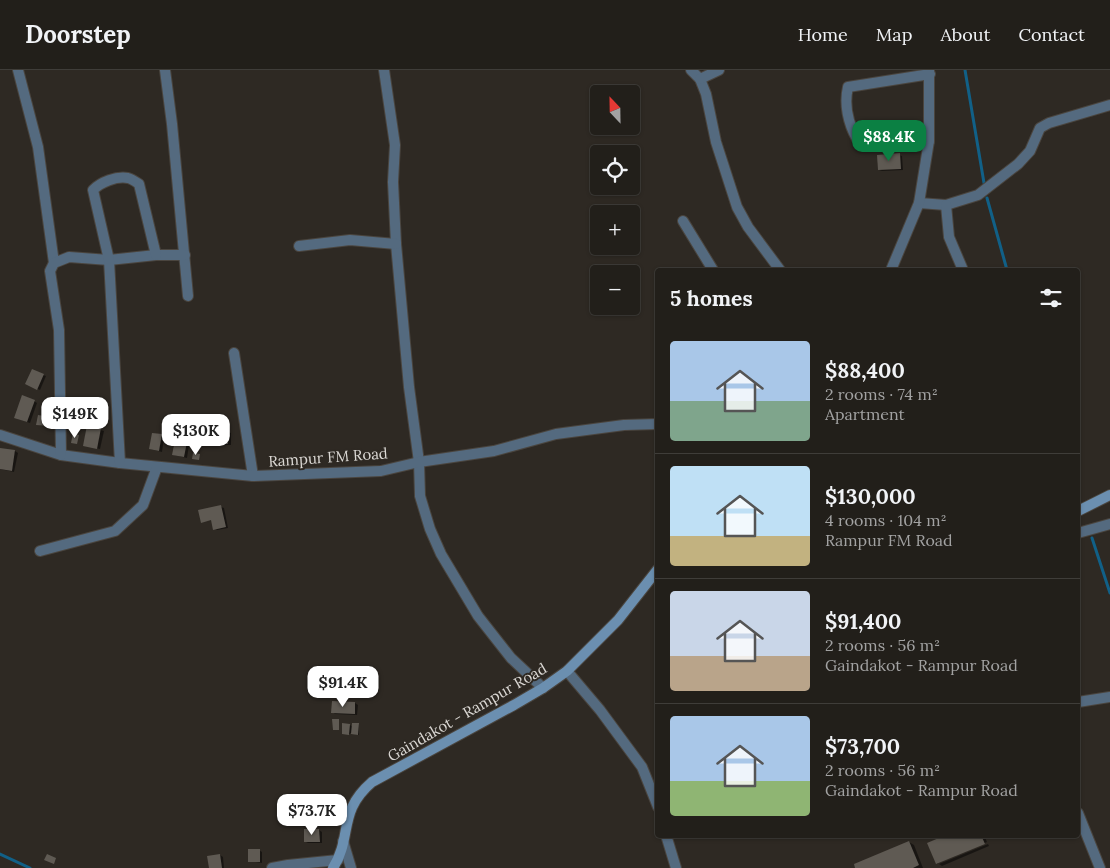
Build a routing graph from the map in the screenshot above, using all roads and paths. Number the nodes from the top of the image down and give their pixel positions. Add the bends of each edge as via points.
1 (18, 70) edge
2 (165, 70) edge
3 (384, 70) edge
4 (691, 70) edge
5 (719, 70) edge
6 (930, 72) edge
7 (700, 80) junction
8 (1110, 105) edge
9 (929, 141) junction
10 (919, 203) junction
11 (946, 205) junction
12 (683, 221) dead end
13 (396, 244) junction
14 (299, 246) dead end
15 (156, 255) junction
16 (185, 255) junction
17 (109, 260) junction
18 (54, 263) junction
19 (713, 268) edge
20 (774, 268) edge
21 (892, 268) edge
22 (962, 268) edge
23 (188, 296) dead end
24 (234, 353) dead end
25 (655, 424) edge
26 (0, 435) edge
27 (61, 455) junction
28 (419, 462) junction
29 (120, 463) junction
30 (157, 467) junction
31 (253, 476) junction
32 (1110, 495) edge
33 (1080, 510) edge
34 (1110, 524) edge
35 (1080, 532) edge
36 (40, 551) dead end
37 (655, 573) edge
38 (567, 671) junction
39 (543, 688) junction
40 (1110, 697) edge
41 (1080, 702) edge
42 (655, 800) edge
43 (1080, 818) edge
44 (667, 838) edge
45 (343, 841) junction
46 (336, 864) edge
47 (272, 868) edge
48 (351, 868) edge
49 (676, 868) edge
50 (1100, 868) edge

1 - 18 street via 38,147
2 - 16 street
3 - 13 street via 395,146
4 - 7 street
5 - 7 street
6 - 9 street
6 - 9 street via 848,87 845,99 857,139
7 - 20 street via 737,207
8 - 11 street via 1040,128 1030,151 1018,164 978,195
9 - 10 street
10 - 11 street
10 - 21 street
11 - 22 street via 949,237
12 - 19 street
13 - 14 street via 350,240
13 - 28 street
15 - 16 street
15 - 17 street
15 - 17 street via 140,184 129,178 113,179 93,190
16 - 23 street
17 - 18 street via 69,257
17 - 29 street
18 - 27 street via 50,271 58,330
24 - 31 street
25 - 28 street, Rampur FM Road via 556,434 494,451
26 - 27 street, Rampur FM Road
27 - 29 street, Rampur FM Road
28 - 31 street, Rampur FM Road via 381,471
28 - 39 street via 420,496 441,554 478,616 511,658
29 - 30 street, Rampur FM Road
30 - 31 street, Rampur FM Road
30 - 36 street via 143,505 115,531
32 - 33 main road
34 - 35 street
37 - 38 main road, Gaindakot - Rampur Road via 618,620
38 - 39 main road, Gaindakot - Rampur Road
38 - 42 street via 642,767
39 - 45 main road, Gaindakot - Rampur Road via 372,782 354,801
40 - 41 street
43 - 50 street
44 - 49 street
45 - 46 main road, Gaindakot - Rampur Road
45 - 48 street
46 - 47 street

